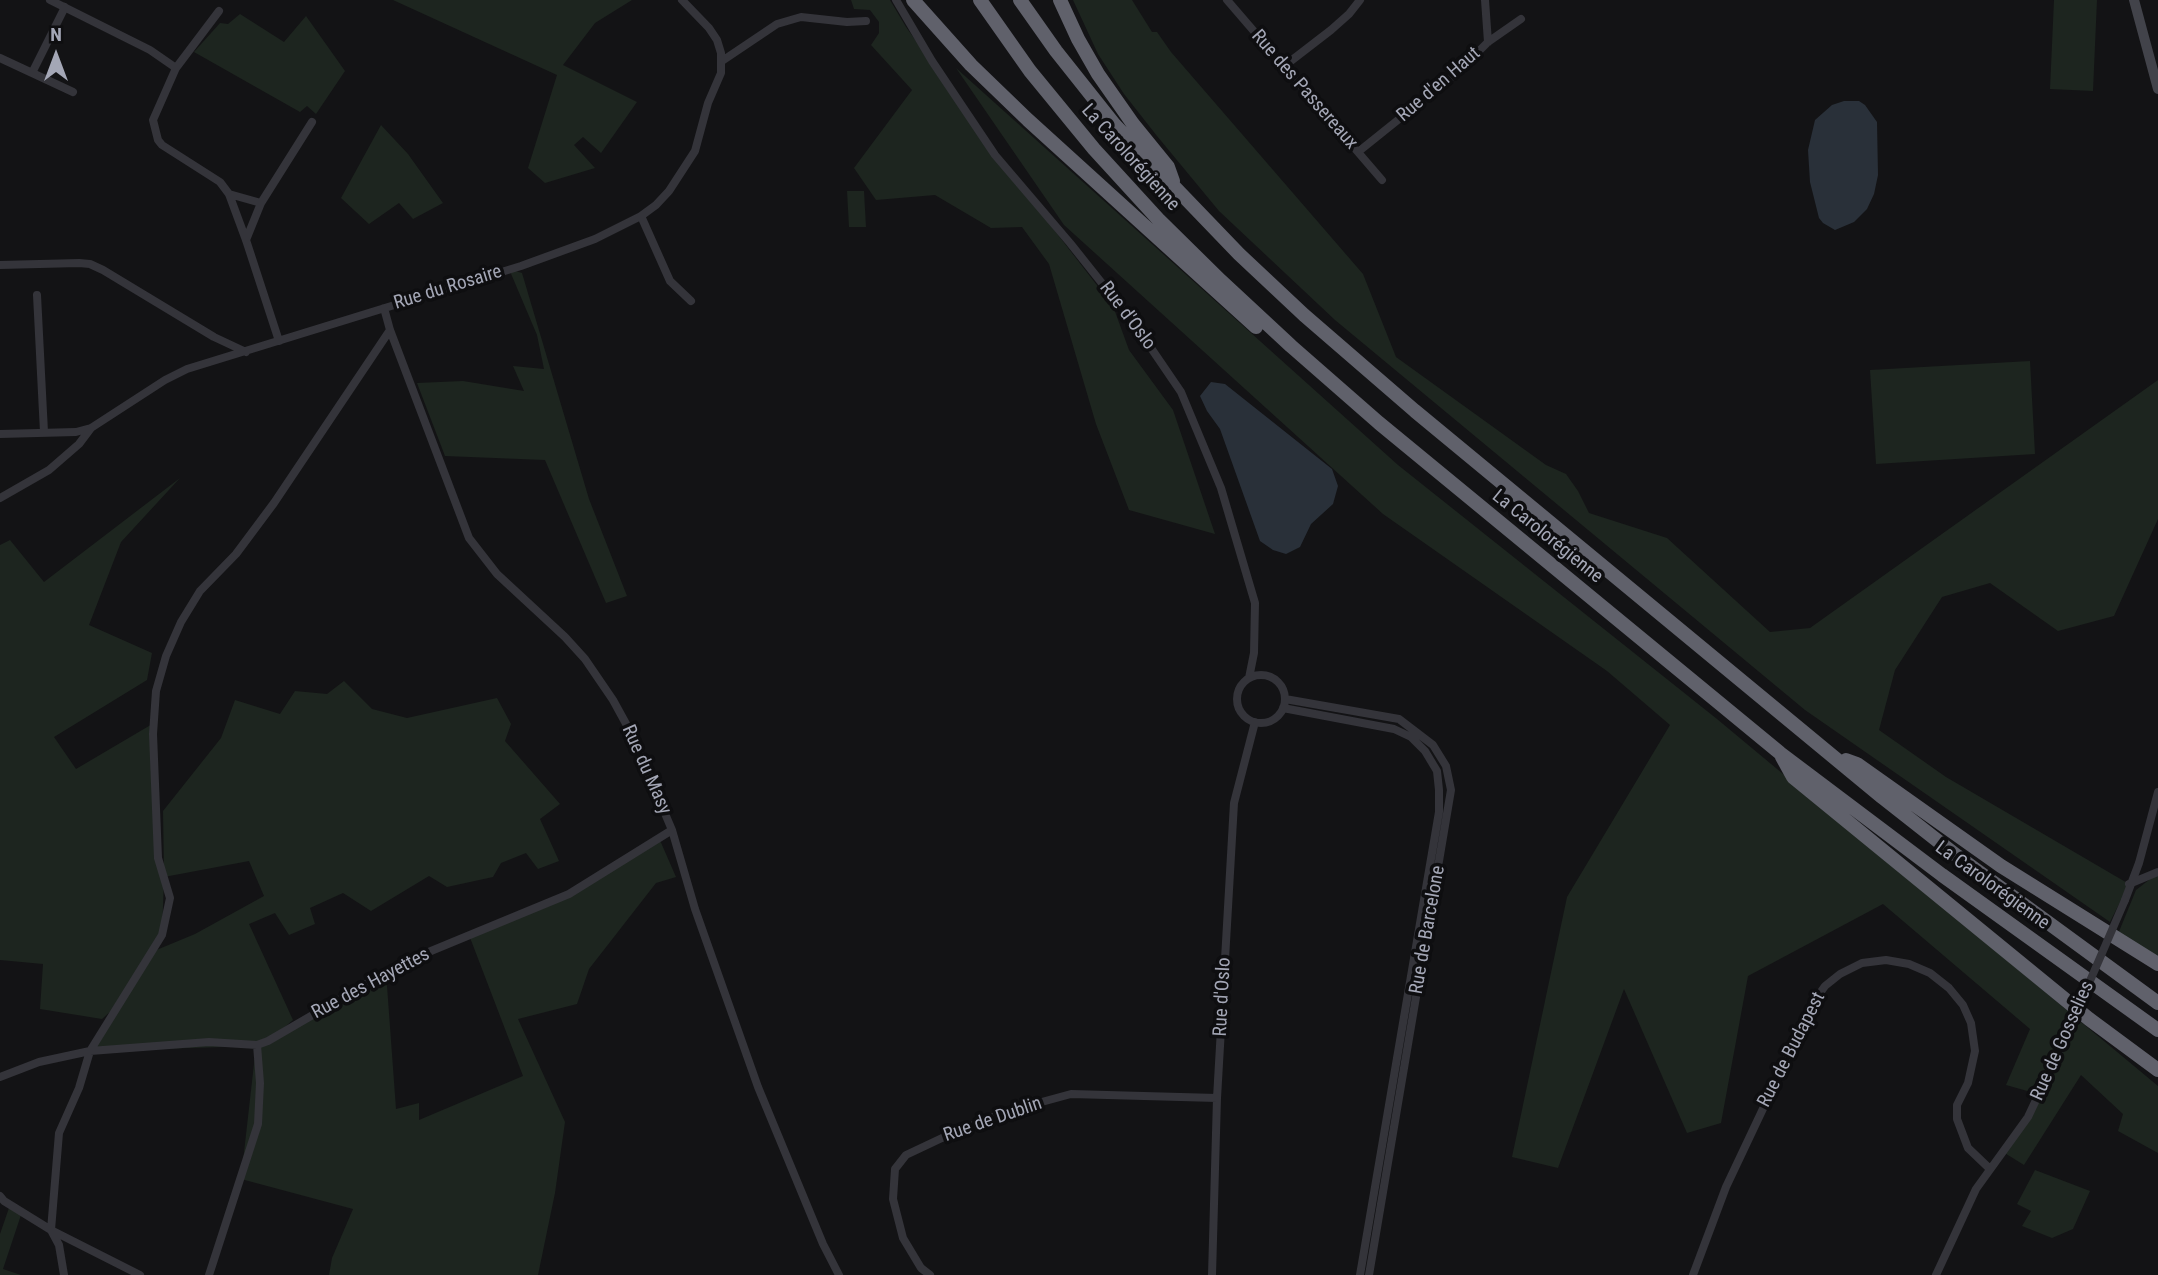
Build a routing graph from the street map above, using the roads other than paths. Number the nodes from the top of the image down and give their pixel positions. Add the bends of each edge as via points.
1 (50, 0) edge
2 (682, 0) edge
3 (896, 0) edge
4 (913, 0) edge
5 (980, 0) edge
6 (1020, 0) edge
7 (1060, 0) edge
8 (1227, 0) edge
9 (1360, 0) edge
10 (1485, 0) edge
11 (2134, 0) edge
12 (2140, 0) edge
13 (65, 7) junction
14 (219, 11) dead end
15 (1521, 19) dead end
16 (866, 21) dead end
17 (1488, 42) junction
18 (0, 58) edge
19 (722, 61) junction
20 (2158, 64) edge
21 (1283, 67) junction
22 (176, 68) junction
23 (32, 73) junction
24 (2158, 89) edge
25 (73, 92) dead end
26 (313, 122) dead end
27 (1358, 152) junction
28 (1382, 180) dead end
29 (1176, 189) junction
30 (229, 194) junction
31 (261, 202) junction
32 (641, 216) junction
33 (246, 240) junction
34 (0, 265) edge
35 (37, 295) dead end
36 (691, 301) dead end
37 (384, 308) junction
38 (390, 330) junction
39 (279, 341) junction
40 (1291, 346) junction
41 (246, 352) junction
42 (91, 428) junction
43 (44, 432) junction
44 (0, 434) edge
45 (0, 498) edge
46 (1249, 678) junction
47 (1284, 703) junction
48 (1255, 722) junction
49 (1780, 753) junction
50 (1830, 755) junction
51 (2158, 792) edge
52 (672, 830) junction
53 (2158, 872) edge
54 (2129, 884) junction
55 (2158, 964) edge
56 (2158, 1003) edge
57 (2158, 1030) edge
58 (257, 1045) junction
59 (90, 1051) junction
60 (2158, 1070) edge
61 (0, 1077) edge
62 (1217, 1098) junction
63 (1990, 1169) junction
64 (1, 1199) edge
65 (51, 1230) junction
66 (64, 1275) edge
67 (141, 1275) edge
68 (209, 1275) edge
69 (839, 1275) edge
70 (930, 1275) edge
71 (1212, 1275) edge
72 (1360, 1275) edge
73 (1369, 1275) edge
74 (1693, 1275) edge
75 (1936, 1275) edge

1 - 13 street
2 - 19 street via 717,40
3 - 46 street, Rue d'Oslo via 995,155 1136,326 1181,392 1221,488 1255,603
4 - 40 highway via 971,65 1083,172 1262,332
5 - 40 highway, La Carolorégienne via 1094,149 1158,219
6 - 29 highway, La Carolorégienne via 1114,124
7 - 29 highway via 1098,75 1168,167
8 - 21 street, Rue des Passereaux
9 - 21 street via 1331,30
10 - 17 street
11 - 24 main road
12 - 20 main road
13 - 22 street
13 - 23 street
14 - 22 street
15 - 17 street, Rue d'en Haut
16 - 19 street via 801,17 777,24
17 - 27 street, Rue d'en Haut
18 - 23 street
19 - 32 street, Rue du Rosaire via 695,151 669,191
21 - 27 street, Rue des Passereaux
22 - 30 street via 153,120 158,140 220,182
23 - 25 street
26 - 31 street
27 - 28 street, Rue des Passereaux
29 - 50 highway, La Carolorégienne via 1304,315
30 - 31 street
30 - 33 street
31 - 33 street
32 - 36 street via 670,281
32 - 37 street, Rue du Rosaire via 546,257
33 - 39 street
34 - 41 street via 79,262 103,270
35 - 43 street
37 - 38 street, Rue du Masy
37 - 39 street, Rue du Rosaire
38 - 52 street, Rue du Masy via 469,538 497,574 565,637 600,680 630,732
38 - 59 street via 274,503 201,591 166,656 156,691 153,734 158,858 170,898 162,935
39 - 41 street, Rue du Rosaire
40 - 49 highway, La Carolorégienne
41 - 42 street, Rue du Rosaire via 187,369
42 - 43 street
42 - 45 street via 49,470
43 - 44 street
46 - 47 street via 1273,678 1284,690
46 - 48 street via 1237,698 1242,713
47 - 48 street via 1272,720
47 - 72 street, Rue de Barcelone via 1411,737 1437,771 1440,790
47 - 73 street, Rue de Barcelone via 1399,719 1433,745 1446,766 1451,790
48 - 62 street, Rue d'Oslo via 1234,803
49 - 57 highway, La Carolorégienne
49 - 60 highway via 1793,777
50 - 55 highway via 1857,764 2000,866
50 - 56 highway, La Carolorégienne via 1967,864
51 - 54 street, Rue de Gosselies
52 - 58 street, Rue des Hayettes via 569,894 402,963
52 - 69 street, Rue du Masy via 758,1087
53 - 54 street
54 - 63 street, Rue de Gosselies, bridge via 2028,1117
58 - 59 street via 209,1042
58 - 68 street via 258,1124
59 - 61 street via 39,1062
59 - 65 street via 59,1133
62 - 70 street, Rue de Dublin via 1071,1094 1005,1112 906,1155 895,1170 893,1199 903,1238
62 - 71 street, Rue d'Oslo
63 - 74 street, Rue de Budapest via 1968,1148 1957,1119 1957,1105 1975,1051 1963,1006 1930,973 1909,964 1886,960 1862,963 1825,986 1813,1003 1726,1187
63 - 75 street, Rue de Gosselies
64 - 65 street
65 - 66 street via 59,1245
65 - 67 street

